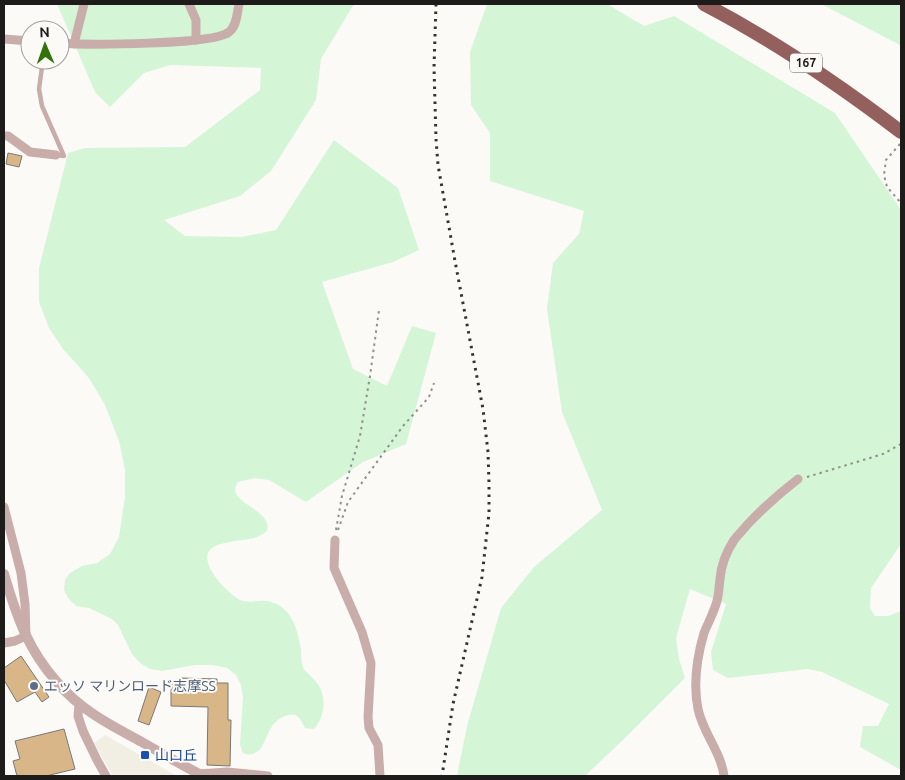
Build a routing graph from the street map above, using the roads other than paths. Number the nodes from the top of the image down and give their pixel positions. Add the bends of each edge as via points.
1 (84, 4) edge
2 (189, 4) edge
3 (239, 4) edge
4 (704, 4) edge
5 (4, 39) edge
6 (20, 40) edge
7 (196, 40) junction
8 (70, 44) edge
9 (74, 44) junction
10 (42, 70) edge
11 (901, 132) edge
12 (4, 136) edge
13 (56, 155) joint
14 (798, 479) road end
15 (4, 507) edge
16 (335, 540) road end
17 (4, 574) edge
18 (26, 636) junction
19 (4, 643) edge
20 (79, 704) junction
21 (201, 775) edge
22 (106, 776) edge
23 (268, 776) edge
24 (380, 776) edge
25 (724, 776) edge

1 - 9 street
2 - 7 street via 196,20
3 - 7 street via 234,26 228,33
4 - 11 highway, 167 via 779,46
5 - 6 street
7 - 9 street
8 - 9 street
10 - 13 lane via 42,106 64,156
12 - 13 street via 30,152
14 - 25 street via 751,521 726,555 716,605 697,664 696,694 701,721
15 - 18 street via 21,573
16 - 24 street via 334,568 362,632 371,664 368,717 369,728 378,745
17 - 18 street
18 - 19 street
18 - 20 street via 51,675
20 - 21 street via 102,721
20 - 22 street via 78,716 83,731
21 - 23 street via 227,772

